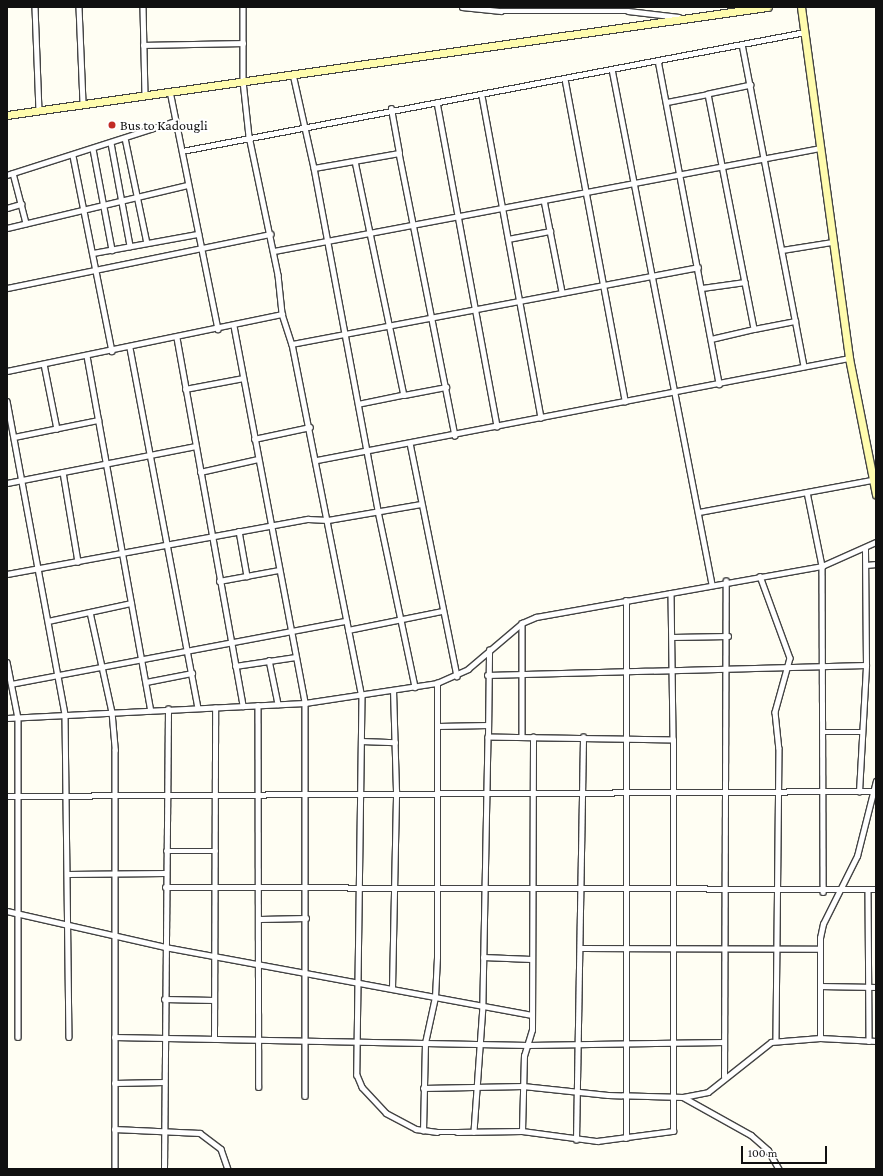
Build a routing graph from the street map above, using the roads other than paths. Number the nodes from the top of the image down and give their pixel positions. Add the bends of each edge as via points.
1 (35, 7) edge
2 (79, 7) edge
3 (143, 7) edge
4 (243, 7) edge
5 (462, 7) edge
6 (632, 7) edge
7 (767, 7) edge
8 (801, 7) edge
9 (500, 9) edge
10 (554, 9) edge
11 (602, 9) edge
12 (720, 10) edge
13 (628, 11) junction
14 (688, 18) junction
15 (805, 32) junction
16 (243, 43) junction
17 (742, 44) junction
18 (143, 45) junction
19 (658, 60) junction
20 (612, 69) junction
21 (293, 74) junction
22 (564, 79) junction
23 (243, 81) junction
24 (751, 85) junction
25 (170, 91) junction
26 (145, 94) junction
27 (708, 94) junction
28 (482, 96) junction
29 (437, 102) junction
30 (668, 102) junction
31 (83, 104) junction
32 (391, 109) junction
33 (39, 110) junction
34 (7, 115) edge
35 (175, 121) junction
36 (305, 126) junction
37 (249, 136) junction
38 (125, 138) junction
39 (111, 143) junction
40 (820, 148) junction
41 (93, 149) junction
42 (182, 151) junction
43 (399, 153) junction
44 (74, 156) junction
45 (766, 157) junction
46 (355, 161) junction
47 (723, 166) junction
48 (314, 168) junction
49 (13, 173) junction
50 (681, 173) junction
51 (7, 175) edge
52 (635, 182) junction
53 (188, 185) junction
54 (588, 191) junction
55 (138, 195) junction
56 (121, 199) junction
57 (544, 200) junction
58 (103, 203) junction
59 (21, 204) junction
60 (503, 207) junction
61 (7, 208) edge
62 (84, 208) junction
63 (457, 215) junction
64 (26, 223) junction
65 (414, 223) junction
66 (7, 228) edge
67 (370, 231) junction
68 (550, 231) junction
69 (198, 234) junction
70 (271, 234) junction
71 (508, 239) junction
72 (329, 240) junction
73 (832, 242) junction
74 (147, 243) junction
75 (130, 246) junction
76 (112, 250) junction
77 (202, 250) junction
78 (782, 250) junction
79 (274, 251) junction
80 (93, 253) junction
81 (698, 267) junction
82 (97, 272) junction
83 (653, 275) junction
84 (745, 282) junction
85 (605, 285) junction
86 (7, 288) edge
87 (702, 288) junction
88 (562, 292) junction
89 (519, 298) junction
90 (476, 306) junction
91 (282, 314) junction
92 (432, 317) junction
93 (795, 321) junction
94 (391, 325) junction
95 (234, 326) junction
96 (218, 329) junction
97 (754, 330) junction
98 (348, 332) junction
99 (177, 338) junction
100 (711, 339) junction
101 (292, 344) junction
102 (130, 348) junction
103 (112, 351) junction
104 (87, 356) junction
105 (849, 358) junction
106 (44, 364) junction
107 (804, 366) junction
108 (7, 371) edge
109 (243, 378) junction
110 (719, 384) junction
111 (446, 387) junction
112 (185, 389) junction
113 (677, 391) junction
114 (404, 395) junction
115 (7, 401) edge
116 (625, 401) junction
117 (360, 404) junction
118 (541, 418) junction
119 (98, 420) junction
120 (310, 427) junction
121 (497, 427) junction
122 (57, 429) junction
123 (455, 435) junction
124 (14, 437) junction
125 (254, 439) junction
126 (410, 443) junction
127 (196, 446) junction
128 (368, 450) junction
129 (150, 455) junction
130 (258, 459) junction
131 (316, 460) junction
132 (105, 464) junction
133 (63, 472) junction
134 (200, 472) junction
135 (21, 480) junction
136 (871, 480) junction
137 (7, 483) edge
138 (807, 492) junction
139 (876, 494) edge
140 (421, 504) junction
141 (378, 511) junction
142 (699, 512) junction
143 (328, 520) junction
144 (271, 526) junction
145 (239, 531) junction
146 (210, 537) junction
147 (876, 542) edge
148 (167, 546) junction
149 (865, 548) junction
150 (123, 554) junction
151 (78, 562) junction
152 (876, 564) edge
153 (866, 565) junction
154 (822, 566) junction
155 (38, 569) junction
156 (279, 570) junction
157 (7, 574) edge
158 (247, 576) junction
159 (760, 576) junction
160 (219, 581) junction
161 (726, 581) junction
162 (712, 584) junction
163 (671, 593) junction
164 (626, 600) junction
165 (131, 603) junction
166 (442, 611) junction
167 (90, 612) junction
168 (48, 621) junction
169 (346, 621) junction
170 (400, 621) junction
171 (522, 623) junction
172 (290, 630) junction
173 (348, 630) junction
174 (728, 636) junction
175 (672, 637) junction
176 (230, 642) junction
177 (188, 650) junction
178 (489, 650) junction
179 (295, 657) junction
180 (142, 660) junction
181 (269, 660) junction
182 (7, 662) edge
183 (866, 665) junction
184 (235, 666) junction
185 (823, 666) junction
186 (101, 667) junction
187 (790, 667) junction
188 (728, 669) junction
189 (672, 670) junction
190 (626, 671) junction
191 (192, 673) junction
192 (521, 674) junction
193 (486, 675) junction
194 (57, 676) junction
195 (458, 676) junction
196 (146, 682) junction
197 (437, 683) junction
198 (11, 684) junction
199 (415, 687) junction
200 (393, 691) junction
201 (362, 696) junction
202 (304, 703) junction
203 (278, 704) junction
204 (258, 705) junction
205 (243, 706) junction
206 (198, 708) junction
207 (215, 708) junction
208 (168, 709) junction
209 (151, 710) junction
210 (112, 712) junction
211 (65, 715) junction
212 (7, 718) edge
213 (18, 718) junction
214 (438, 726) junction
215 (488, 726) junction
216 (824, 732) junction
217 (862, 732) junction
218 (488, 737) junction
219 (522, 737) junction
220 (533, 737) junction
221 (583, 737) junction
222 (625, 739) junction
223 (673, 740) junction
224 (360, 741) junction
225 (395, 742) junction
226 (876, 781) edge
227 (396, 791) junction
228 (438, 791) junction
229 (487, 791) junction
230 (726, 791) junction
231 (778, 791) junction
232 (823, 791) junction
233 (874, 791) edge
234 (531, 792) junction
235 (859, 792) junction
236 (361, 793) junction
237 (583, 793) junction
238 (624, 793) junction
239 (673, 793) junction
240 (166, 795) junction
241 (259, 795) junction
242 (304, 795) junction
243 (7, 796) edge
244 (117, 796) junction
245 (216, 796) junction
246 (18, 797) junction
247 (68, 797) junction
248 (166, 851) junction
249 (216, 851) junction
250 (116, 873) junction
251 (68, 874) junction
252 (165, 874) junction
253 (165, 887) junction
254 (215, 888) junction
255 (260, 888) junction
256 (306, 888) junction
257 (359, 888) junction
258 (395, 889) junction
259 (876, 889) edge
260 (438, 890) junction
261 (868, 890) junction
262 (484, 891) junction
263 (531, 891) junction
264 (582, 891) junction
265 (624, 891) junction
266 (674, 892) junction
267 (726, 892) junction
268 (777, 892) junction
269 (823, 892) junction
270 (840, 892) junction
271 (7, 911) edge
272 (19, 913) junction
273 (306, 918) junction
274 (260, 919) junction
275 (69, 926) junction
276 (116, 936) junction
277 (165, 947) junction
278 (581, 948) junction
279 (625, 948) junction
280 (672, 948) junction
281 (725, 948) junction
282 (819, 948) junction
283 (777, 950) junction
284 (213, 956) junction
285 (483, 957) junction
286 (532, 959) junction
287 (259, 964) junction
288 (306, 972) junction
289 (356, 982) junction
290 (820, 986) junction
291 (868, 987) junction
292 (876, 987) edge
293 (392, 988) junction
294 (435, 997) junction
295 (164, 999) junction
296 (214, 1000) junction
297 (483, 1006) junction
298 (532, 1015) junction
299 (18, 1037) dead end
300 (69, 1037) dead end
301 (114, 1037) junction
302 (164, 1038) junction
303 (820, 1038) junction
304 (214, 1039) junction
305 (258, 1040) junction
306 (304, 1041) junction
307 (776, 1041) junction
308 (868, 1041) junction
309 (876, 1041) edge
310 (356, 1042) junction
311 (672, 1042) junction
312 (724, 1042) junction
313 (425, 1043) junction
314 (626, 1043) junction
315 (480, 1044) junction
316 (528, 1045) junction
317 (579, 1045) junction
318 (724, 1077) junction
319 (164, 1082) junction
320 (114, 1083) junction
321 (523, 1086) junction
322 (259, 1087) dead end
323 (423, 1088) junction
324 (476, 1088) junction
325 (577, 1091) junction
326 (305, 1096) dead end
327 (627, 1096) junction
328 (674, 1097) junction
329 (683, 1097) junction
330 (114, 1129) junction
331 (165, 1129) junction
332 (423, 1131) junction
333 (522, 1131) junction
334 (474, 1132) junction
335 (626, 1138) junction
336 (576, 1140) junction
337 (115, 1169) edge
338 (164, 1169) edge
339 (228, 1169) edge
340 (778, 1169) edge

1 - 33 street
2 - 31 street
3 - 18 street
4 - 16 street
5 - 9 street
6 - 13 street
7 - 12 main road
8 - 15 main road
9 - 10 street
10 - 11 street
11 - 13 street
12 - 14 main road
13 - 14 street
14 - 21 main road
15 - 17 street
15 - 40 main road
16 - 18 street
16 - 23 street
17 - 19 street
17 - 24 street
18 - 26 street
19 - 20 street
19 - 30 street
20 - 22 street
20 - 52 street
21 - 23 main road
21 - 36 street
22 - 28 street
22 - 54 street
23 - 25 main road
23 - 37 street
24 - 27 street
24 - 45 street
25 - 26 main road
25 - 35 street
26 - 31 main road
27 - 30 street
27 - 47 street
28 - 29 street
28 - 60 street
29 - 32 street
29 - 63 street
30 - 50 street
31 - 33 main road
32 - 36 street
32 - 43 street
33 - 34 main road
35 - 38 street
35 - 42 street
36 - 37 street
36 - 48 street
37 - 42 street
37 - 70 street
38 - 39 street
38 - 55 street
39 - 41 street
39 - 56 street
40 - 45 street
40 - 73 main road
41 - 44 street
41 - 58 street
42 - 53 street
43 - 46 street
43 - 65 street
44 - 49 street
44 - 62 street
45 - 47 street
45 - 78 street
46 - 48 street
46 - 67 street
47 - 50 street
47 - 84 street
48 - 72 street
49 - 51 street
49 - 59 street
50 - 52 street
50 - 81 street
52 - 54 street
52 - 83 street
53 - 55 street
53 - 69 street
54 - 57 street
54 - 85 street
55 - 56 street
55 - 74 street
56 - 58 street
56 - 75 street
57 - 60 street
57 - 68 street
58 - 62 street
58 - 76 street
59 - 61 street
59 - 64 street
60 - 63 street
60 - 71 street
62 - 64 street
62 - 80 street
63 - 65 street
63 - 90 street
64 - 66 street
65 - 67 street
65 - 92 street
67 - 72 street
67 - 94 street
68 - 71 street
68 - 88 street
69 - 74 street
69 - 77 street
70 - 77 street
70 - 79 street
71 - 89 street
72 - 79 street
72 - 98 street
73 - 78 street
73 - 105 main road
74 - 75 street
75 - 76 street
76 - 80 street
77 - 82 street
77 - 96 street
78 - 93 street
79 - 91 street
80 - 82 street
81 - 83 street
81 - 87 street
82 - 86 street
82 - 103 street
83 - 85 street
83 - 113 street
84 - 87 street
84 - 97 street
85 - 88 street
85 - 116 street
87 - 100 street
88 - 89 street
89 - 90 street
89 - 118 street
90 - 92 street
90 - 121 street
91 - 95 street
91 - 101 street
92 - 94 street
92 - 111 street
93 - 97 street
93 - 107 street
94 - 98 street
94 - 114 street
95 - 96 street
95 - 109 street
96 - 99 street
97 - 100 street
98 - 101 street
98 - 117 street
99 - 102 street
99 - 112 street
100 - 110 street
101 - 120 street
102 - 103 street
102 - 129 street
103 - 104 street
104 - 106 street
104 - 119 street
105 - 107 street
105 - 136 main road
106 - 108 street
106 - 122 street
107 - 110 street
109 - 112 street
109 - 125 street
110 - 113 street
111 - 114 street
111 - 123 street
112 - 127 street
113 - 116 street
113 - 142 street
114 - 117 street
115 - 124 street
116 - 118 street
117 - 128 street
118 - 121 street
119 - 122 street
119 - 132 street
120 - 125 street
120 - 131 street
121 - 123 street
122 - 124 street
123 - 126 street
124 - 135 street
125 - 130 street
126 - 128 street
126 - 140 street
127 - 129 street
127 - 134 street
128 - 131 street
128 - 141 street
129 - 132 street
129 - 148 street
130 - 134 street
130 - 144 street
131 - 143 street
132 - 133 street
132 - 150 street
133 - 135 street
133 - 151 street
134 - 146 street
135 - 137 street
135 - 155 street
136 - 138 street
136 - 139 main road
138 - 142 street
138 - 154 street
140 - 141 street
140 - 166 street
141 - 143 street
141 - 170 street
142 - 162 street
143 - 144 street via 314,518
143 - 169 street
144 - 145 street
144 - 156 street
145 - 146 street
145 - 158 street
146 - 148 street
146 - 160 street
147 - 149 street
148 - 150 street
148 - 177 street
149 - 153 street
149 - 154 street
150 - 151 street
150 - 165 street
151 - 155 street
152 - 153 street
153 - 183 street
154 - 159 street
154 - 185 street
155 - 157 street
155 - 168 street
156 - 158 street
156 - 172 street
158 - 160 street
159 - 161 street
159 - 187 street via 788,650
160 - 176 street
161 - 162 street
161 - 174 street
162 - 163 street
163 - 164 street
163 - 175 street
164 - 171 street via 551,613
164 - 190 street
165 - 167 street
165 - 180 street
166 - 170 street
166 - 195 street
167 - 168 street
167 - 186 street
168 - 194 street
169 - 172 street
169 - 173 street
170 - 173 street
170 - 199 street
171 - 178 street
171 - 192 street
172 - 176 street
172 - 179 street
173 - 201 street
174 - 175 street
174 - 188 street
175 - 189 street
176 - 177 street
176 - 184 street
177 - 180 street
177 - 191 street
178 - 193 street
178 - 195 street
179 - 181 street
179 - 202 street
180 - 186 street
180 - 196 street
181 - 184 street
181 - 203 street
182 - 198 street
183 - 185 street
183 - 217 street
184 - 205 street
185 - 187 street
185 - 216 street
186 - 194 street
186 - 210 street
187 - 188 street
187 - 231 street via 776,704
188 - 189 street
188 - 230 street
189 - 190 street
189 - 223 street
190 - 192 street
190 - 222 street
191 - 196 street
191 - 206 street
192 - 193 street
192 - 219 street
193 - 215 street
194 - 198 street
194 - 211 street
195 - 197 street
196 - 209 street
197 - 199 street
197 - 214 street
198 - 213 street
199 - 200 street
200 - 201 street
200 - 225 street
201 - 202 street
201 - 224 street
202 - 203 street
202 - 242 street
203 - 204 street
204 - 205 street
204 - 241 street
205 - 207 street
206 - 207 street
206 - 208 street
207 - 245 street
208 - 209 street
208 - 240 street
209 - 210 street
210 - 211 street
210 - 244 street
211 - 213 street
211 - 247 street
212 - 213 street
213 - 246 street
214 - 215 street
214 - 228 street
215 - 218 street
216 - 217 street
216 - 232 street
217 - 235 street
218 - 219 street
218 - 229 street
219 - 220 street
220 - 221 street
220 - 234 street
221 - 222 street
221 - 237 street
222 - 223 street
222 - 238 street
223 - 239 street
224 - 225 street
224 - 236 street
225 - 227 street
226 - 233 street
227 - 228 street
227 - 236 street
227 - 258 street
228 - 229 street
228 - 260 street
229 - 234 street
229 - 262 street
230 - 231 street
230 - 239 street
230 - 267 street
231 - 232 street
231 - 268 street
232 - 235 street
232 - 269 street
233 - 235 street
233 - 270 street via 861,843
234 - 237 street
234 - 263 street
236 - 242 street
236 - 257 street
237 - 238 street
237 - 264 street
238 - 239 street
238 - 265 street
239 - 266 street
240 - 244 street
240 - 245 street
240 - 248 street
241 - 242 street
241 - 245 street
241 - 255 street
242 - 256 street
243 - 246 street
244 - 247 street
244 - 250 street
245 - 249 street
246 - 247 street
246 - 272 street
247 - 251 street
248 - 249 street
248 - 252 street
249 - 254 street
250 - 251 street
250 - 252 street
250 - 276 street
251 - 275 street
252 - 253 street
253 - 254 street
253 - 277 street
254 - 255 street
254 - 284 street
255 - 256 street
255 - 274 street
256 - 257 street
256 - 273 street
257 - 258 street
257 - 289 street
258 - 260 street
258 - 293 street
259 - 261 street
260 - 262 street
260 - 294 street
261 - 270 street
261 - 291 street
262 - 263 street
262 - 285 street
263 - 264 street
263 - 286 street
264 - 265 street
264 - 278 street
265 - 266 street
265 - 279 street
266 - 267 street
266 - 280 street
267 - 268 street
267 - 281 street
268 - 269 street
268 - 283 street
269 - 270 street
270 - 282 street via 823,924
271 - 272 street
272 - 275 street
272 - 299 street
273 - 274 street
273 - 288 street
274 - 287 street
275 - 276 street
275 - 300 street
276 - 277 street
276 - 301 street
277 - 284 street
277 - 295 street
278 - 279 street
278 - 317 street
279 - 280 street
279 - 314 street
280 - 281 street
280 - 311 street
281 - 283 street
281 - 312 street
282 - 283 street
282 - 290 street
283 - 307 street
284 - 287 street
284 - 296 street
285 - 286 street
285 - 297 street
286 - 298 street
287 - 288 street
287 - 305 street
288 - 289 street
288 - 306 street
289 - 293 street
289 - 310 street
290 - 291 street
290 - 303 street
291 - 292 street
291 - 308 street
293 - 294 street
294 - 297 street
294 - 313 street
295 - 296 street
295 - 302 street
296 - 304 street
297 - 298 street
297 - 315 street
298 - 316 street
301 - 302 street
301 - 320 street
302 - 304 street
302 - 319 street
303 - 307 street
303 - 308 street
304 - 305 street
305 - 306 street
305 - 322 street
306 - 310 street
306 - 326 street
307 - 318 street
308 - 309 street
310 - 313 street
310 - 332 street via 357,1075 362,1087 386,1113
311 - 312 street
311 - 314 street
311 - 328 street
312 - 318 street
313 - 315 street
313 - 323 street
314 - 317 street
314 - 327 street
315 - 316 street
315 - 324 street
316 - 317 street
316 - 321 street
317 - 325 street
318 - 329 street via 708,1092
319 - 320 street
319 - 331 street
320 - 330 street
321 - 324 street
321 - 325 street
321 - 333 street
323 - 324 street
323 - 332 street
324 - 334 street
325 - 327 street
325 - 336 street
327 - 328 street
327 - 335 street
328 - 329 street
328 - 335 street via 673,1131
329 - 340 street via 751,1135 768,1150
330 - 331 street
330 - 337 street
331 - 338 street
331 - 339 street via 187,1130 212,1140 221,1149
332 - 334 street
333 - 334 street
333 - 336 street
335 - 336 street

